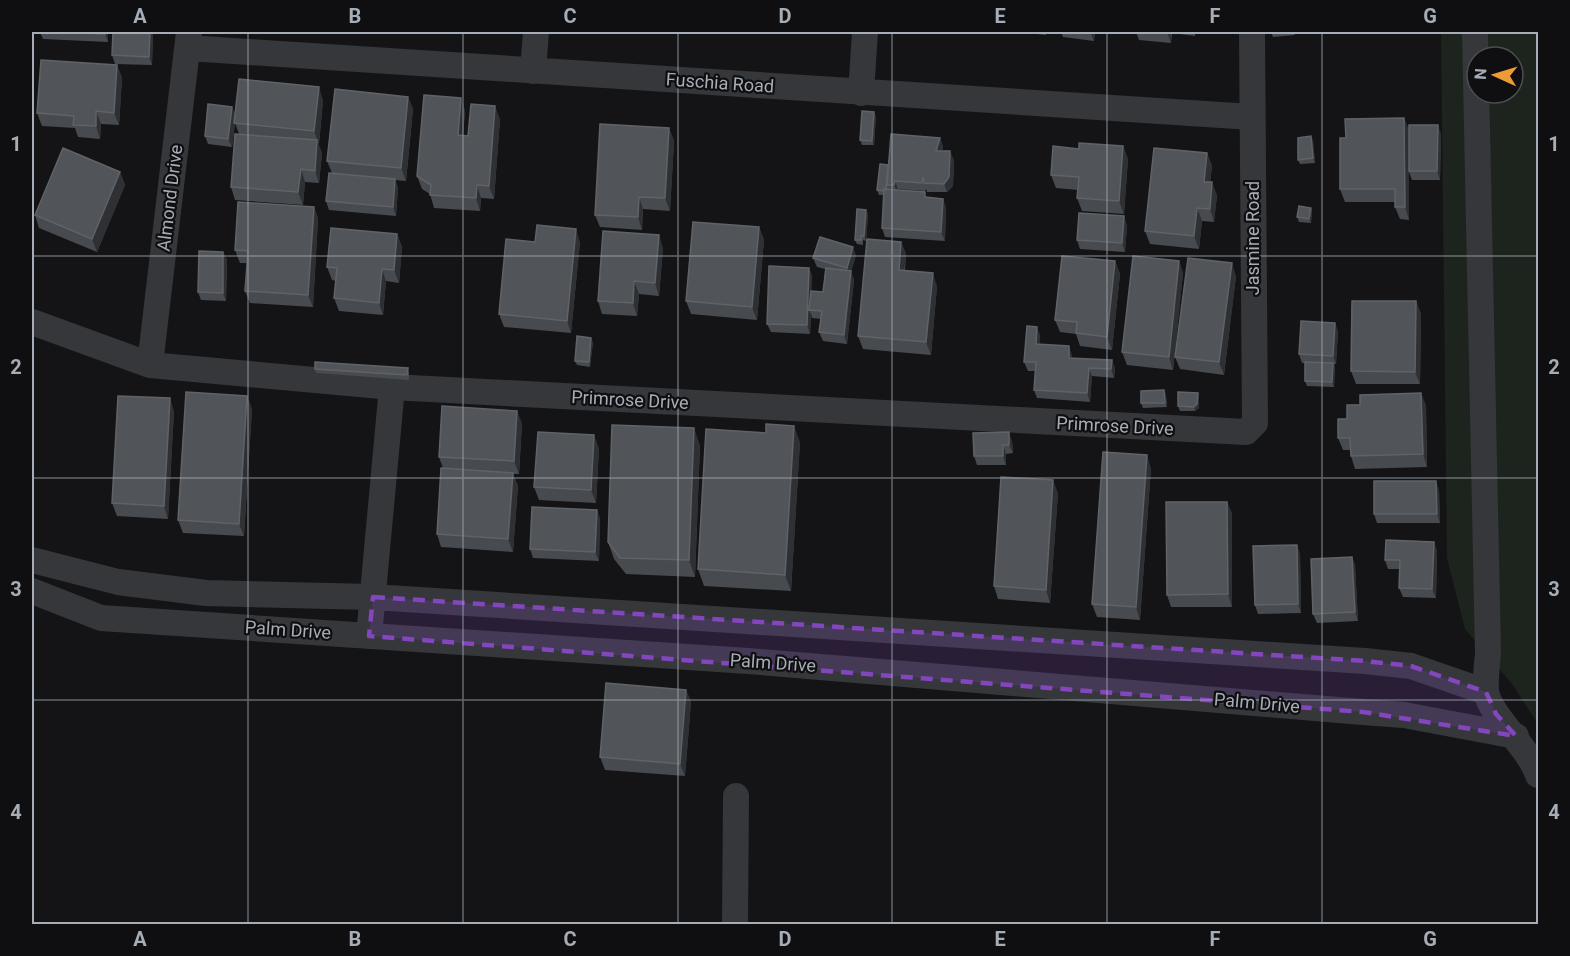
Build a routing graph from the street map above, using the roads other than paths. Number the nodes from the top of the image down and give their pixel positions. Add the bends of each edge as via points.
1 (536, 32) edge
2 (865, 32) edge
3 (1252, 32) edge
4 (1475, 32) edge
5 (188, 40) edge
6 (533, 70) junction
7 (861, 93) junction
8 (1252, 117) junction
9 (32, 322) edge
10 (150, 365) junction
11 (392, 387) junction
12 (1237, 433) joint
13 (32, 561) edge
14 (32, 591) edge
15 (373, 597) junction
16 (369, 636) junction
17 (1486, 692) junction
18 (1516, 736) junction
19 (1539, 775) edge
20 (736, 796) dead end
21 (735, 924) edge

1 - 6 street
2 - 7 street
3 - 8 street, Jasmine Road
4 - 17 street
5 - 6 street, Fuschia Road
5 - 10 street, Almond Drive
6 - 7 street, Fuschia Road
7 - 8 street, Fuschia Road
8 - 12 street, Jasmine Road via 1255,423 1246,432
9 - 10 street, Primrose Drive
10 - 11 street, Primrose Drive
11 - 12 street, Primrose Drive
11 - 15 street
13 - 15 street, Palm Drive via 118,582 206,592
14 - 16 street, Palm Drive via 101,618
15 - 16 street
15 - 17 street, Palm Drive via 1365,661 1411,666
16 - 18 street, Palm Drive via 760,662 1404,715
17 - 18 street via 1496,714
18 - 19 street
20 - 21 street

